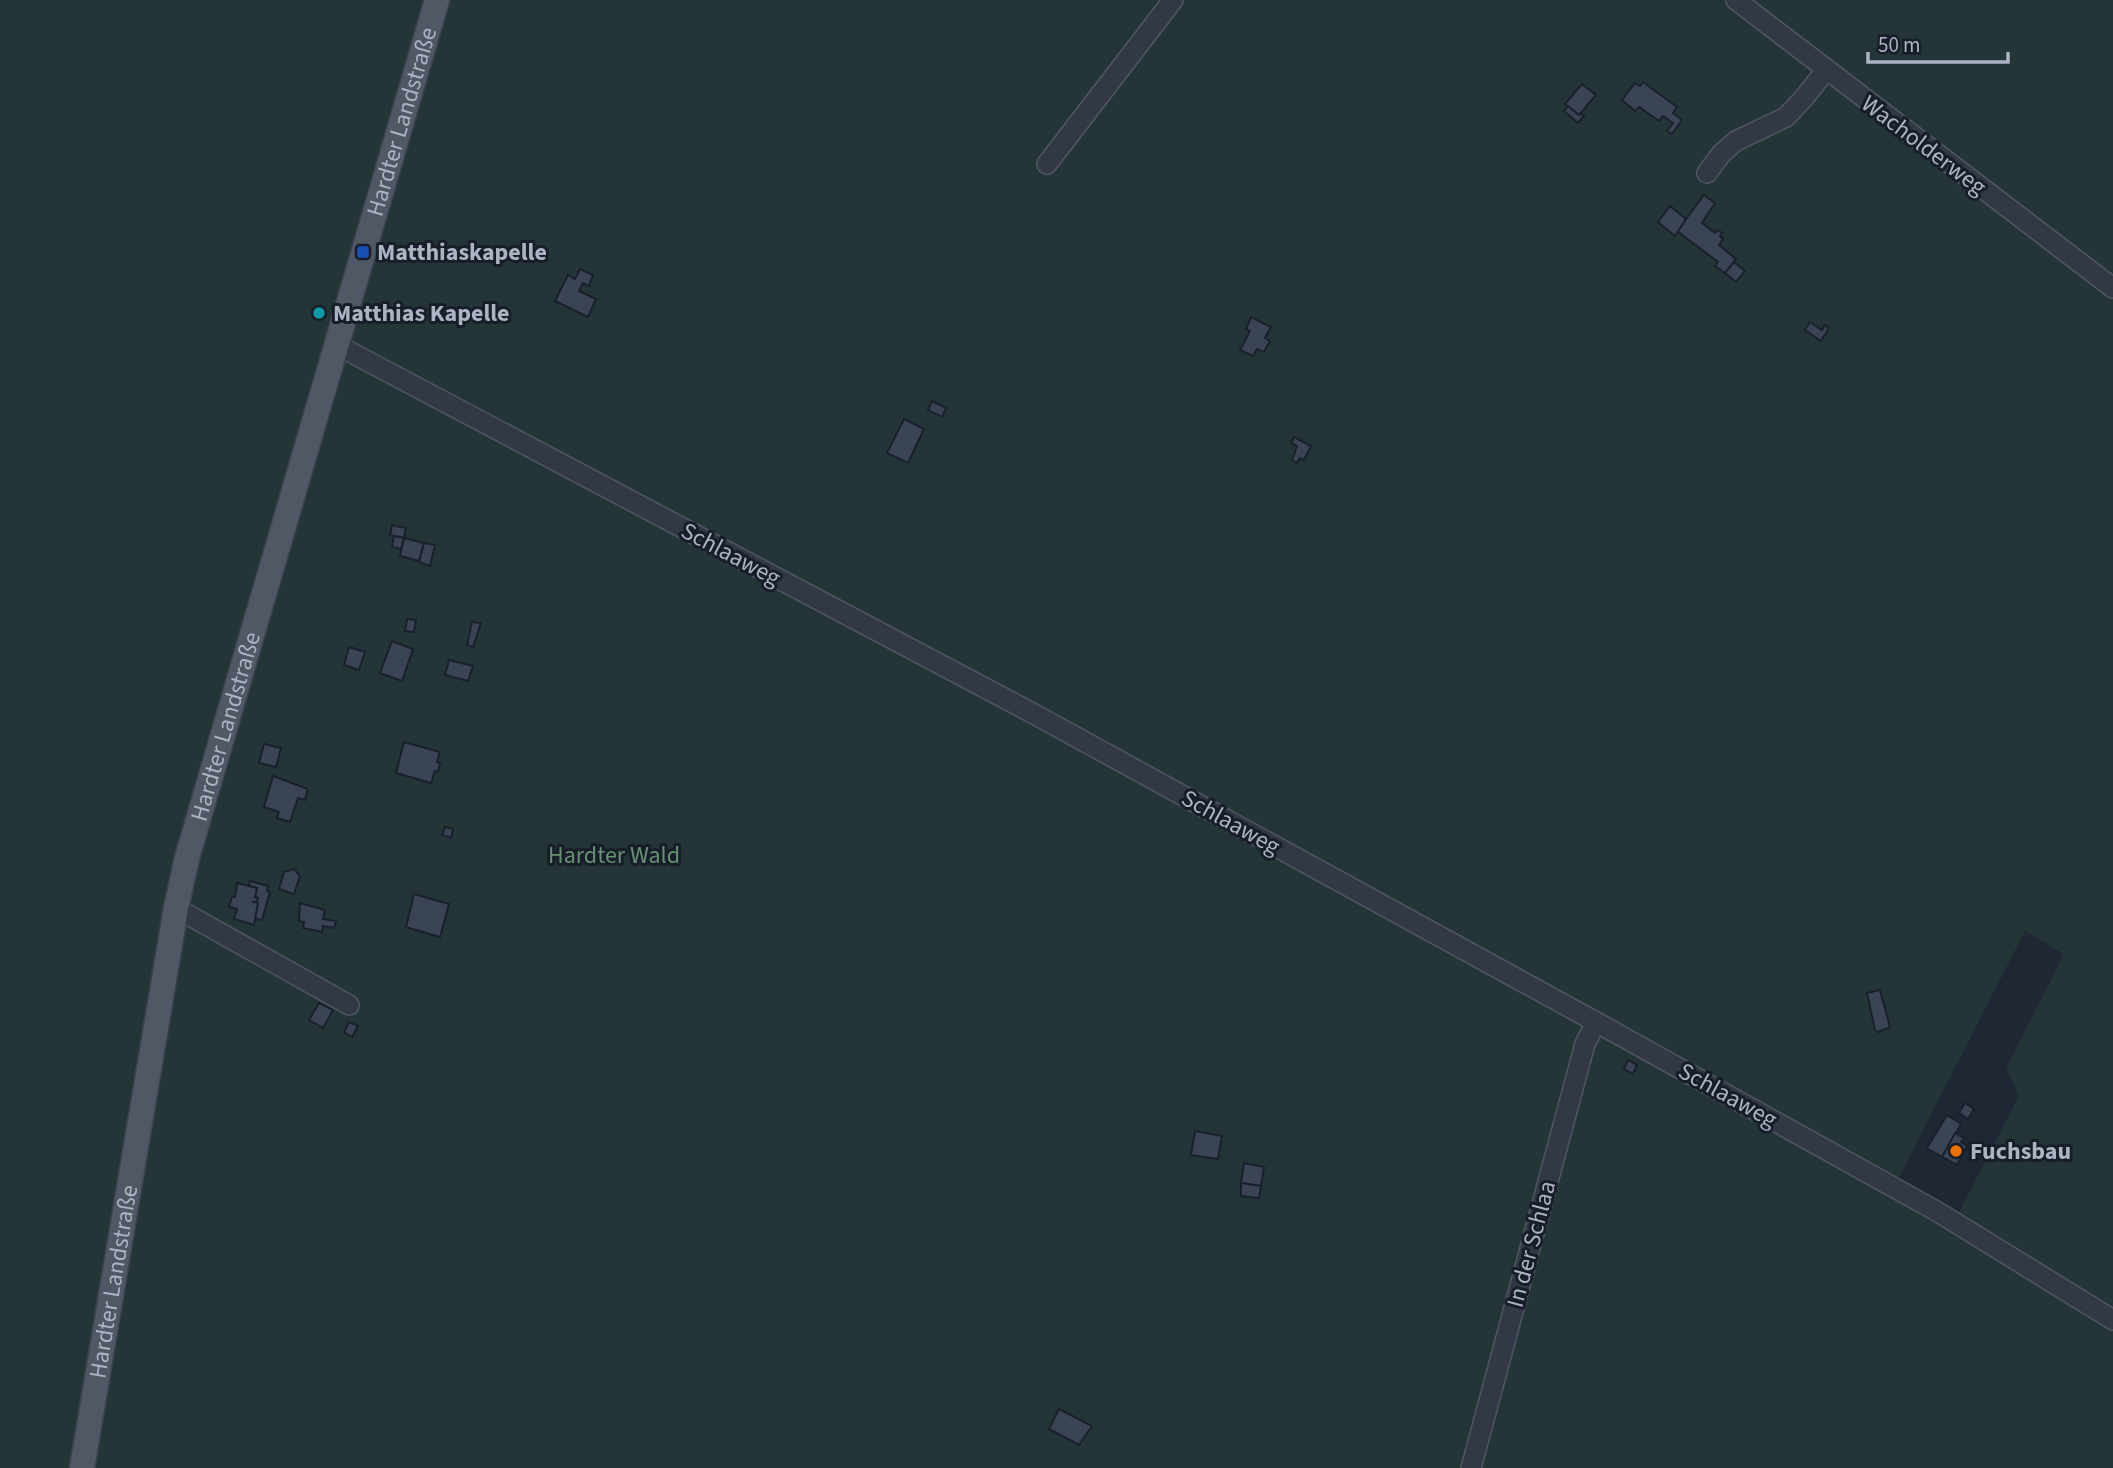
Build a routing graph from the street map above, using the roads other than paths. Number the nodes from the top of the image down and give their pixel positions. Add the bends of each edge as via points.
1 (437, 0) edge
2 (1173, 0) edge
3 (1736, 0) edge
4 (1826, 70) junction
5 (1047, 163) dead end
6 (1707, 173) dead end
7 (2113, 288) edge
8 (337, 345) junction
9 (176, 908) junction
10 (349, 1005) dead end
11 (1595, 1022) junction
12 (2113, 1320) edge
13 (82, 1468) edge
14 (1471, 1468) edge

1 - 8 main road, Hardter Landstraße
2 - 5 lane
3 - 4 lane, Wacholderweg
4 - 6 lane via 1786,117 1736,141
4 - 7 lane, Wacholderweg
8 - 9 main road, Hardter Landstraße
8 - 11 lane, Schlaaweg via 1034,714
9 - 10 lane
9 - 13 main road, Hardter Landstraße
11 - 12 lane, Schlaaweg via 1938,1212
11 - 14 lane, In der Schlaa via 1585,1044

